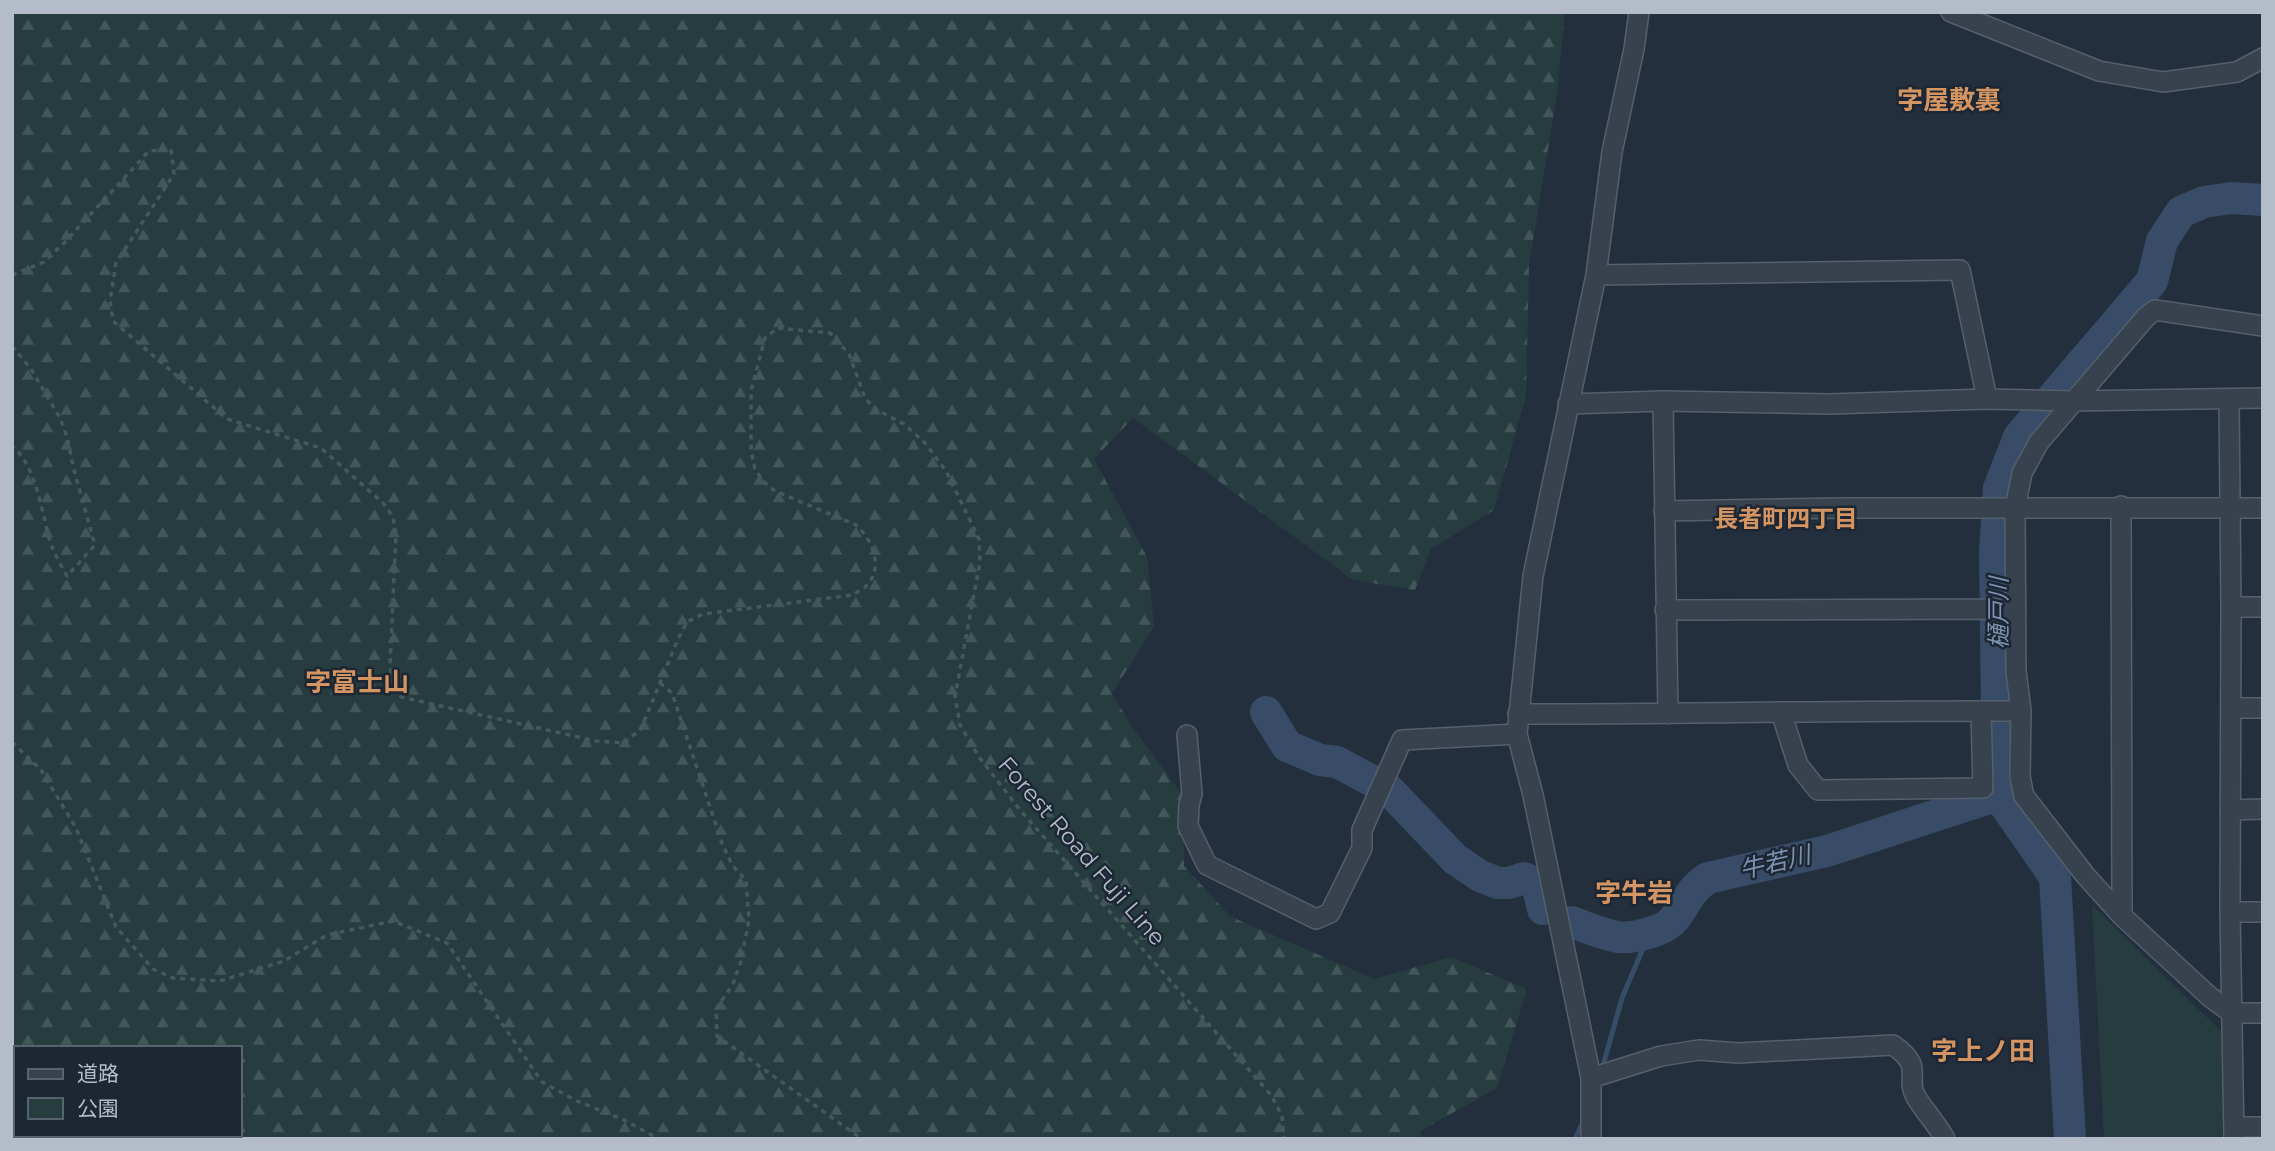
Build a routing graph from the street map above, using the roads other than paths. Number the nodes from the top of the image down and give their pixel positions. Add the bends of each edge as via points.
1 (1639, 12) edge
2 (1951, 12) edge
3 (2263, 58) edge
4 (1596, 275) junction
5 (2263, 326) edge
6 (2229, 398) junction
7 (2263, 398) edge
8 (1987, 399) junction
9 (1663, 401) junction
10 (2072, 401) junction
11 (1568, 404) junction
12 (2121, 506) junction
13 (2230, 507) junction
14 (2015, 508) junction
15 (2263, 508) edge
16 (1664, 511) junction
17 (2231, 607) junction
18 (2263, 607) edge
19 (2016, 609) junction
20 (1665, 610) junction
21 (2231, 708) junction
22 (2263, 708) edge
23 (1984, 711) junction
24 (2021, 711) junction
25 (1781, 712) junction
26 (1518, 714) junction
27 (1668, 714) junction
28 (1517, 734) junction
29 (1187, 735) dead end
30 (2263, 809) edge
31 (2230, 810) junction
32 (2230, 912) junction
33 (2263, 912) edge
34 (2122, 916) junction
35 (2232, 1013) junction
36 (2263, 1013) edge
37 (1591, 1078) junction
38 (2263, 1127) edge
39 (2234, 1133) edge
40 (1591, 1139) edge
41 (1945, 1139) edge

1 - 4 street via 1612,152
2 - 3 street via 2099,71 2151,81 2238,72
4 - 8 street via 1960,270
4 - 11 street
5 - 10 street via 2155,310
6 - 7 street
6 - 10 street
6 - 13 street
8 - 9 street via 1829,404
8 - 10 street
9 - 11 street
9 - 16 street
10 - 14 street via 2039,442 2022,473
11 - 26 street via 1533,576
12 - 13 street
12 - 14 street
12 - 34 street
13 - 15 street
13 - 17 street
14 - 16 street
14 - 19 street
16 - 20 street
17 - 18 street
17 - 21 street
19 - 20 street
19 - 24 street
20 - 27 street
21 - 22 street
21 - 31 street
23 - 24 street
23 - 25 street
23 - 25 street via 1983,788 1818,790 1798,765
24 - 34 street via 2024,796
25 - 27 street
26 - 27 street
26 - 28 street
28 - 29 street via 1402,740 1362,830 1362,848 1330,913 1316,919 1208,865 1188,826 1192,794
28 - 37 street
30 - 31 street
31 - 32 street
32 - 33 street
32 - 35 street
34 - 35 street
35 - 36 street
35 - 39 street
37 - 40 street
37 - 41 street via 1661,1056 1699,1050 1893,1045 1913,1065 1914,1095
38 - 39 street

